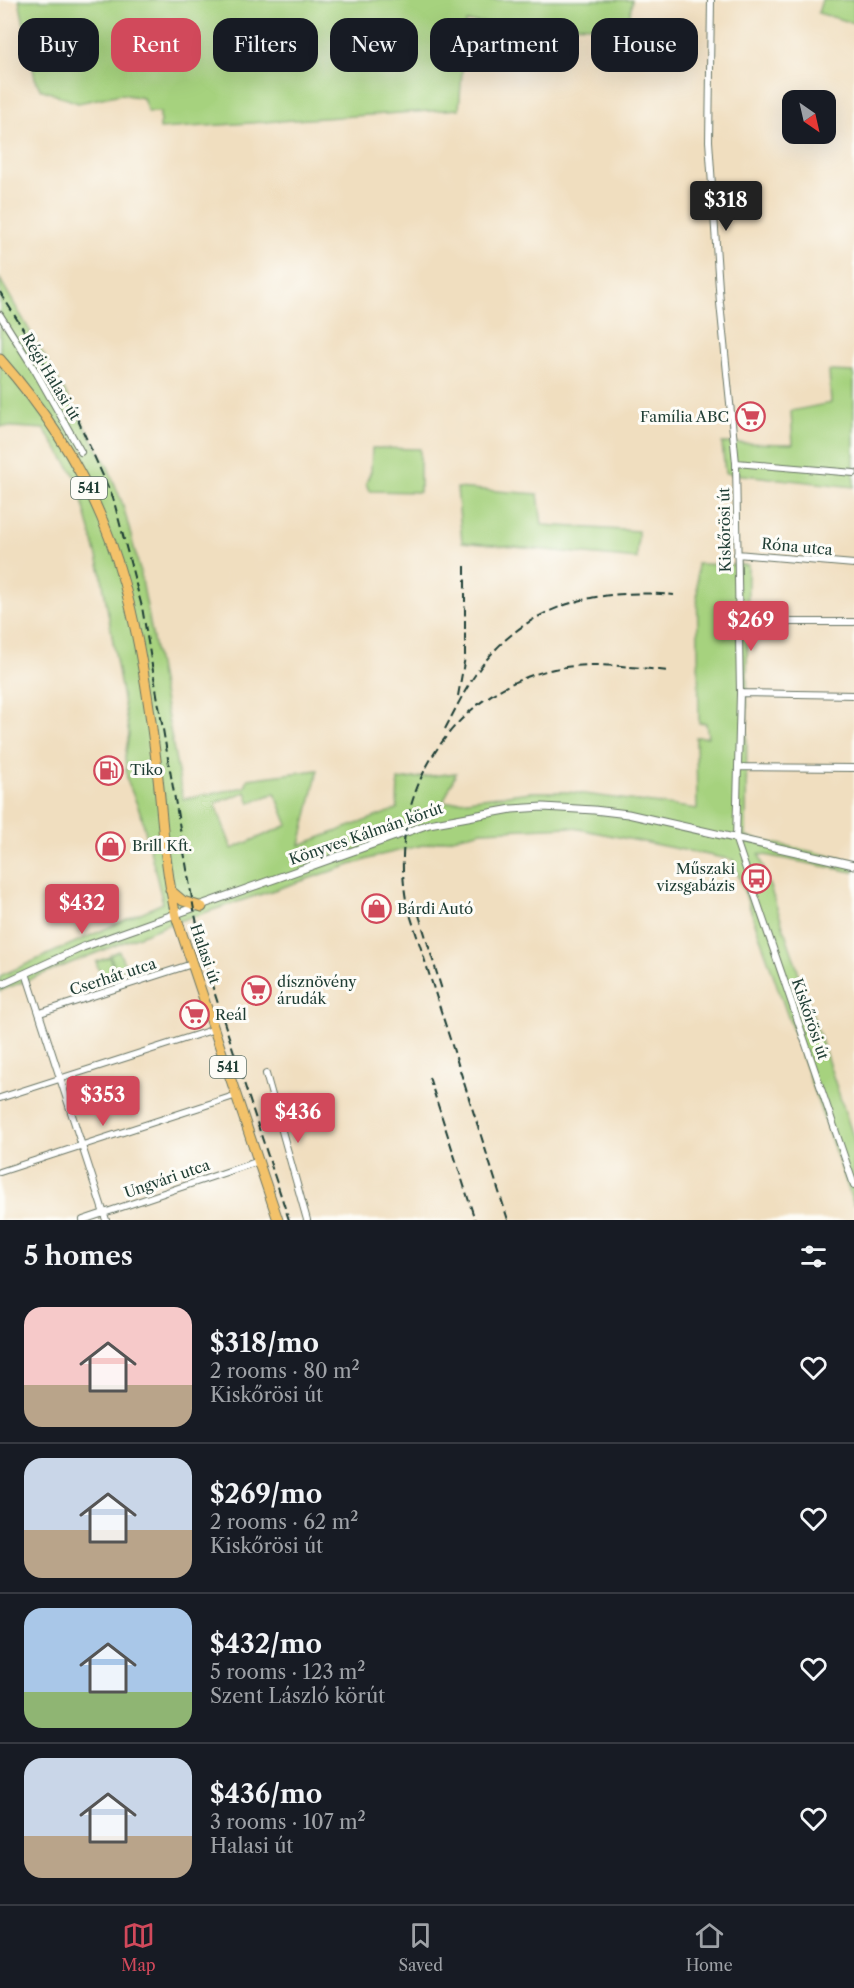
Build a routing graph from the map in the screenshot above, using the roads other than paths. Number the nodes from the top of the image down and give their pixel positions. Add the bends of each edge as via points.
1 (711, 0) edge
2 (0, 315) edge
3 (0, 359) edge
4 (81, 452) dead end
5 (736, 463) junction
6 (854, 473) edge
7 (737, 554) junction
8 (854, 564) edge
9 (739, 622) junction
10 (854, 622) edge
11 (740, 693) junction
12 (854, 695) edge
13 (739, 767) junction
14 (854, 768) edge
15 (736, 840) junction
16 (854, 865) edge
17 (170, 890) junction
18 (202, 907) junction
19 (176, 916) junction
20 (192, 964) junction
21 (26, 973) junction
22 (0, 984) edge
23 (40, 1013) junction
24 (216, 1029) junction
25 (266, 1074) dead end
26 (59, 1079) junction
27 (237, 1095) junction
28 (0, 1098) edge
29 (82, 1147) junction
30 (259, 1161) junction
31 (0, 1172) edge
32 (854, 1185) edge
33 (105, 1217) edge
34 (83, 1220) edge
35 (278, 1220) edge
36 (306, 1220) edge

1 - 5 street, Kiskőrösi út via 709,141
2 - 4 street, Régi Halasi út
3 - 17 main road, Halasi út / 541 via 38,404 71,454 115,548 138,637
5 - 6 street
5 - 7 street, Kiskőrösi út
7 - 8 street, Róna utca
7 - 9 street, Kiskőrösi út
9 - 10 street
9 - 11 street, Kiskőrösi út
11 - 12 street
11 - 13 street, Kiskőrösi út
13 - 14 street
13 - 15 street, Kiskőrösi út
15 - 16 street, Könyves Kálmán körút
15 - 18 street, Könyves Kálmán körút via 628,814 594,810 543,807 481,813 429,824
15 - 32 street, Kiskőrösi út
17 - 18 main road via 183,901
17 - 19 main road, Halasi út / 541
18 - 19 street, Könyves Kálmán körút
19 - 20 main road, Halasi út / 541
19 - 21 street, Könyves Kálmán körút via 83,947
20 - 23 street, Cserhát utca
20 - 24 main road, Halasi út / 541
21 - 22 street, Könyves Kálmán körút
21 - 23 street
23 - 26 street
24 - 26 street
24 - 27 main road, Halasi út / 541
25 - 36 street
26 - 28 street
26 - 29 street
27 - 29 street
27 - 30 main road, Halasi út / 541
29 - 31 street
29 - 33 street
30 - 33 street, Ungvári utca
30 - 35 main road, Halasi út / 541
33 - 34 street, Ungvári utca

